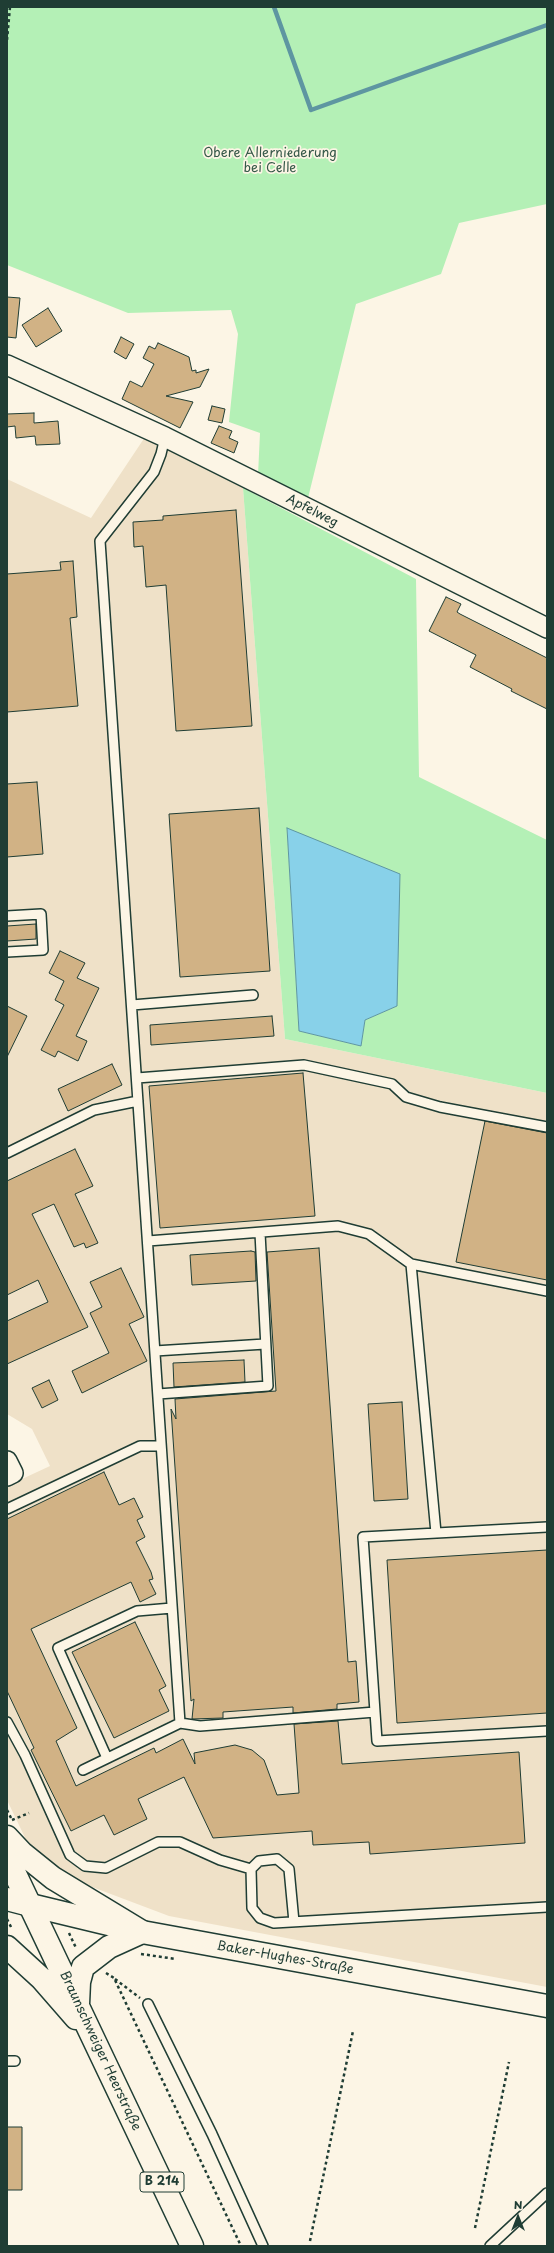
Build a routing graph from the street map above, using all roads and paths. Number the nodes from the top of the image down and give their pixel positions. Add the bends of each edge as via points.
1 (10, 7) edge
2 (7, 40) edge
3 (7, 365) edge
4 (165, 437) junction
5 (547, 628) edge
6 (7, 916) edge
7 (7, 952) edge
8 (253, 995) dead end
9 (132, 1005) junction
10 (136, 1078) junction
11 (138, 1101) junction
12 (547, 1127) edge
13 (7, 1153) edge
14 (260, 1233) junction
15 (148, 1241) junction
16 (411, 1264) junction
17 (547, 1291) edge
18 (265, 1344) junction
19 (155, 1352) junction
20 (158, 1394) junction
21 (161, 1446) junction
22 (7, 1461) edge
23 (7, 1476) edge
24 (7, 1509) edge
25 (547, 1527) edge
26 (436, 1533) junction
27 (172, 1608) junction
28 (376, 1712) junction
29 (7, 1722) edge
30 (180, 1723) junction
31 (547, 1731) edge
32 (107, 1758) junction
33 (83, 1770) dead end
34 (29, 1812) dead end
35 (9, 1828) edge
36 (7, 1858) edge
37 (251, 1869) junction
38 (7, 1899) edge
39 (30, 1905) junction
40 (547, 1907) edge
41 (294, 1922) junction
42 (142, 1932) junction
43 (7, 1947) edge
44 (102, 1970) dead end
45 (114, 1978) junction
46 (148, 2004) joint
47 (78, 2005) junction
48 (545, 2006) edge
49 (353, 2031) dead end
50 (94, 2038) junction
51 (509, 2062) dead end
52 (547, 2193) edge
53 (475, 2228) dead end
54 (310, 2241) dead end
55 (192, 2246) edge
56 (241, 2246) edge
57 (263, 2246) edge
58 (490, 2246) edge

1 - 2 path
3 - 4 street, Apfelweg
4 - 5 street, Apfelweg
4 - 9 lane via 154,472 100,541
6 - 7 lane via 41,914 43,950
8 - 9 lane
9 - 10 lane
10 - 11 lane
10 - 12 lane via 304,1065 392,1084 406,1097 440,1107
11 - 13 lane via 94,1110
11 - 15 lane
14 - 15 lane
14 - 16 lane via 338,1226 369,1234
14 - 18 lane
15 - 19 lane
16 - 17 lane
16 - 26 lane
18 - 19 lane
18 - 20 lane via 268,1386
19 - 20 lane
20 - 21 lane
21 - 24 lane via 140,1446
21 - 27 lane
22 - 23 street via 13,1473
25 - 26 lane
26 - 28 lane via 363,1537
27 - 30 lane
27 - 32 lane via 137,1611 58,1648
28 - 30 lane via 200,1726
28 - 31 lane via 377,1741
29 - 37 lane via 25,1755 70,1855 85,1866 106,1868 158,1842 180,1842 220,1860
30 - 32 lane
32 - 33 lane
34 - 35 path
35 - 42 main road via 22,1853 53,1878
36 - 39 main road, Braunschweiger Heerstraße / B 214
37 - 41 lane via 252,1908 260,1918 274,1923
37 - 41 lane via 259,1861 277,1859 289,1869
38 - 39 main road, Baker-Hughes-Straße
39 - 42 main road, Baker-Hughes-Straße
39 - 47 main road, Braunschweiger Heerstraße / B 214
40 - 41 lane
42 - 47 main road via 109,1947 83,1967 79,1982
42 - 48 main road, Baker-Hughes-Straße
43 - 50 main road via 42,1979
44 - 45 path
45 - 46 path
45 - 56 path
46 - 57 lane via 212,2134
47 - 50 main road, Braunschweiger Heerstraße / B 214
49 - 54 path
50 - 55 main road, Braunschweiger Heerstraße / B 214
51 - 53 path
52 - 58 lane

